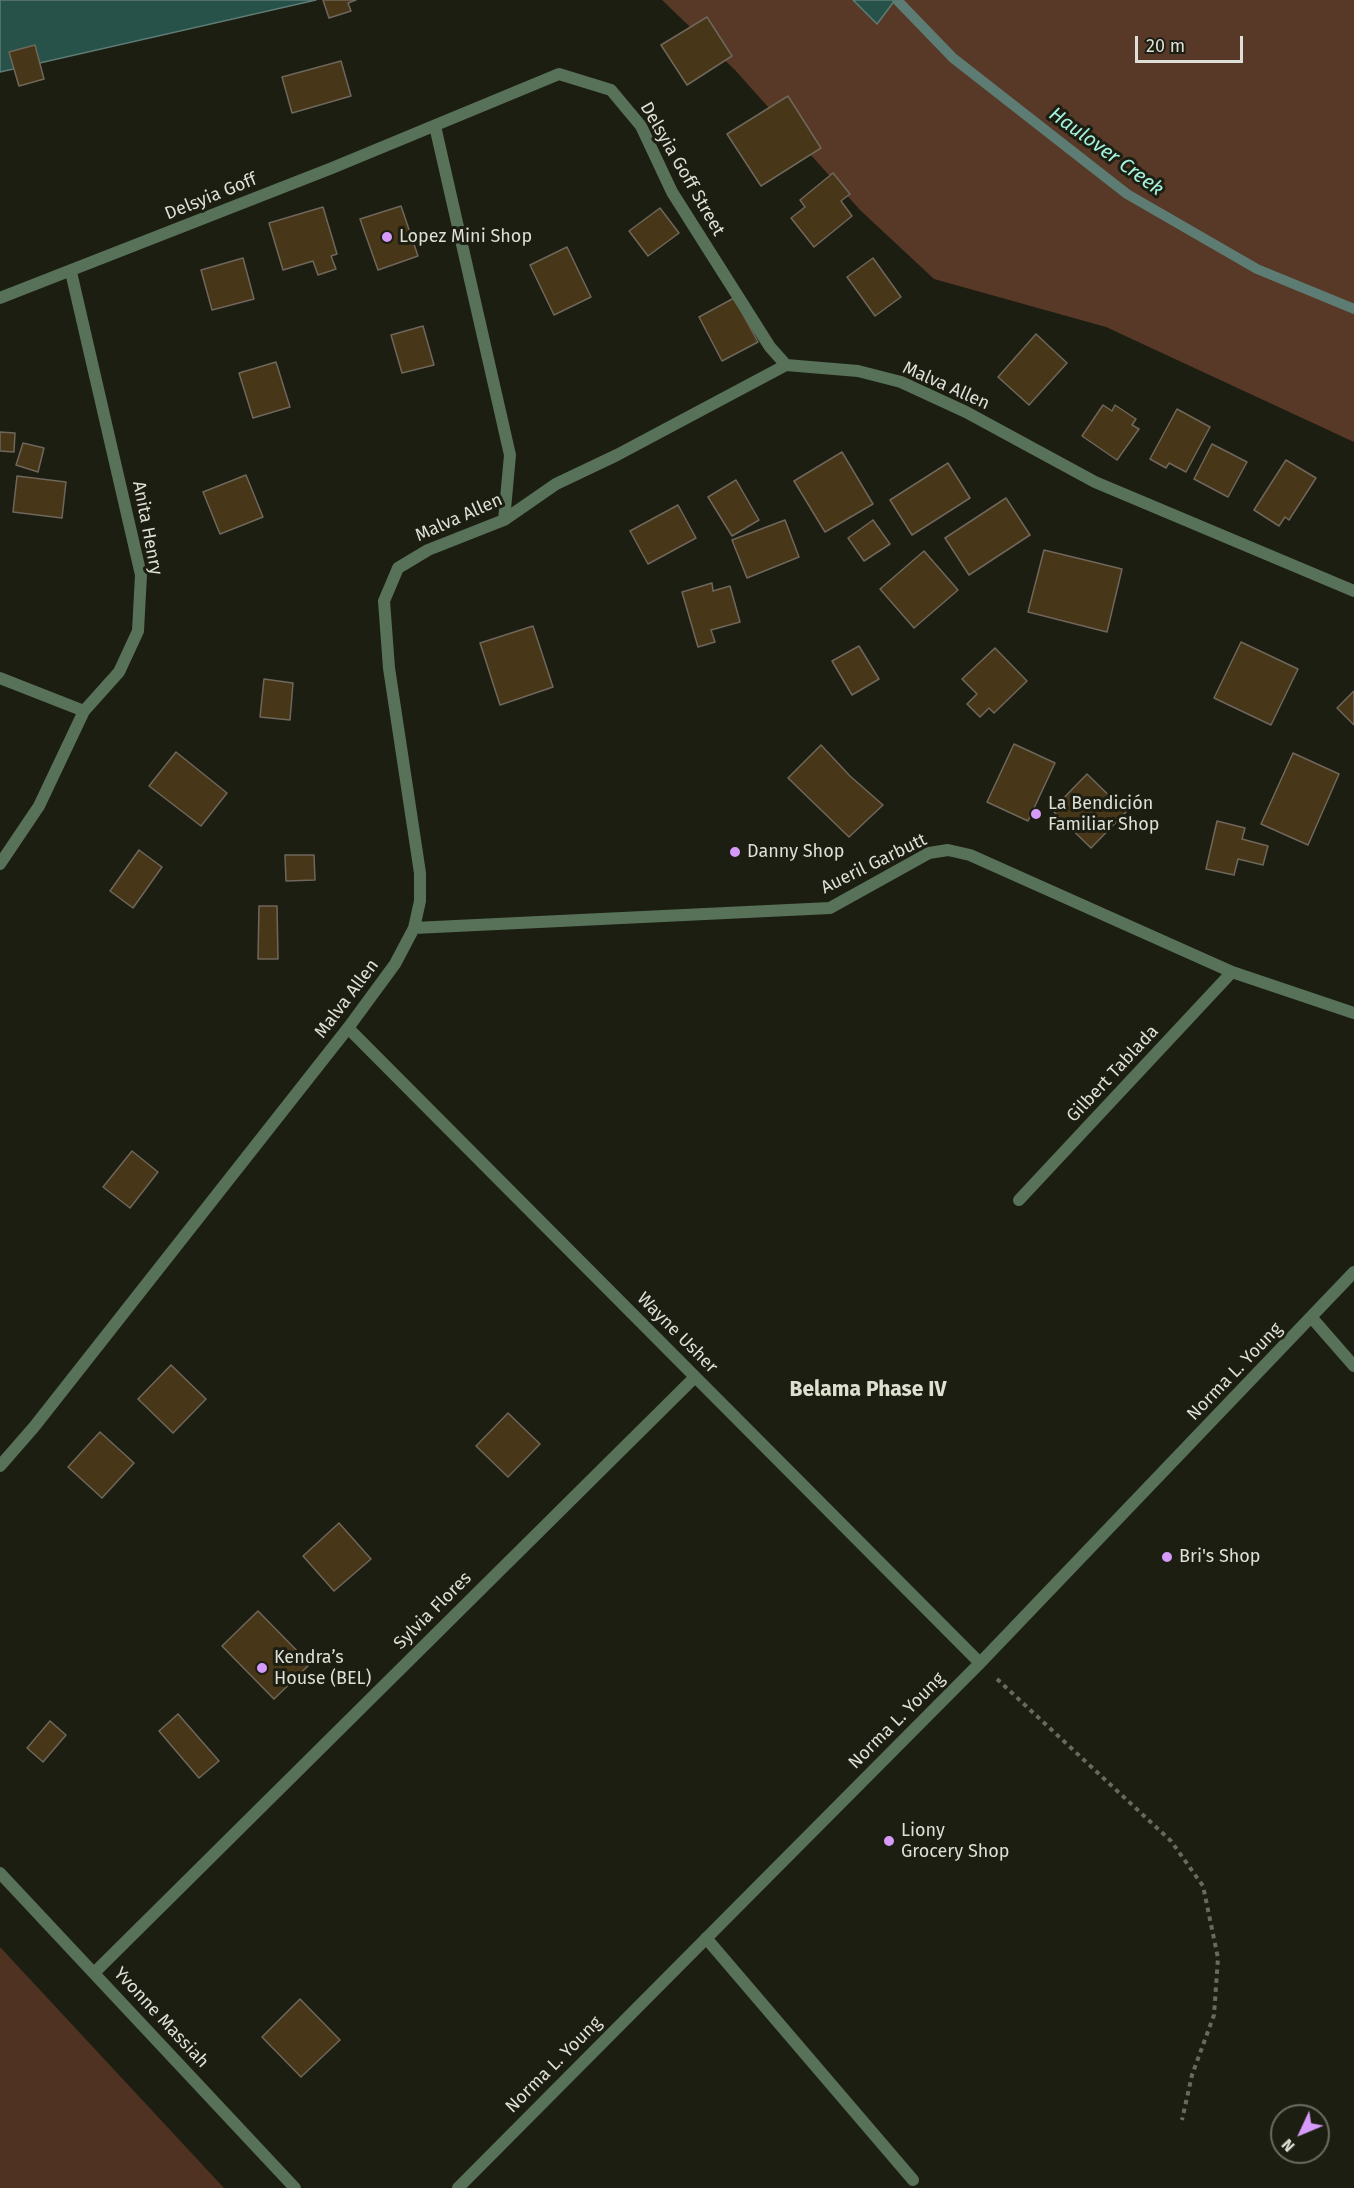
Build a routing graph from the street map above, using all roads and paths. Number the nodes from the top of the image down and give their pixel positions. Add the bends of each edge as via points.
1 (435, 126) junction
2 (71, 272) junction
3 (0, 298) edge
4 (786, 365) junction
5 (504, 520) junction
6 (1354, 591) edge
7 (0, 678) edge
8 (84, 711) junction
9 (0, 864) edge
10 (414, 928) junction
11 (1232, 972) junction
12 (1354, 1013) edge
13 (348, 1028) junction
14 (1019, 1200) dead end
15 (1354, 1272) edge
16 (1312, 1318) junction
17 (1354, 1366) edge
18 (695, 1377) junction
19 (0, 1467) edge
20 (980, 1663) junction
21 (0, 1873) edge
22 (706, 1938) junction
23 (94, 1973) junction
24 (1182, 2120) dead end
25 (913, 2180) dead end
26 (295, 2188) edge
27 (458, 2188) edge

1 - 2 street, Delsyia Goff
1 - 4 street, Delsyia Goff Street via 559,74 611,90 641,126 672,192
1 - 5 street via 510,455
2 - 3 street, Delsyia Goff
2 - 8 street, Anita Henry via 141,575 138,632 119,672
4 - 5 street, Malva Allen via 556,483
4 - 6 street, Malva Allen via 858,371 902,382 1095,482
5 - 10 street, Malva Allen via 428,550 398,568 384,601 389,668 420,873 420,901
7 - 8 street
8 - 9 street, Anita Henry via 39,806
10 - 11 street, Aueril Garbutt via 830,908 929,853 948,850 970,855
10 - 13 street, Malva Allen via 395,964
11 - 12 street, Aueril Garbutt
11 - 14 street, Gilbert Tablada
13 - 18 street, Wayne Usher
13 - 19 street, Malva Allen
15 - 16 street, Norma L. Young
16 - 17 street
16 - 20 street, Norma L. Young
18 - 20 street, Wayne Usher
18 - 23 street, Sylvia Flores
20 - 22 street, Norma L. Young
20 - 24 path via 1172,1841 1203,1886 1218,1958 1214,2015 1192,2075
21 - 23 street, Yvonne Massiah
22 - 25 street
22 - 27 street, Norma L. Young
23 - 26 street, Yvonne Massiah

